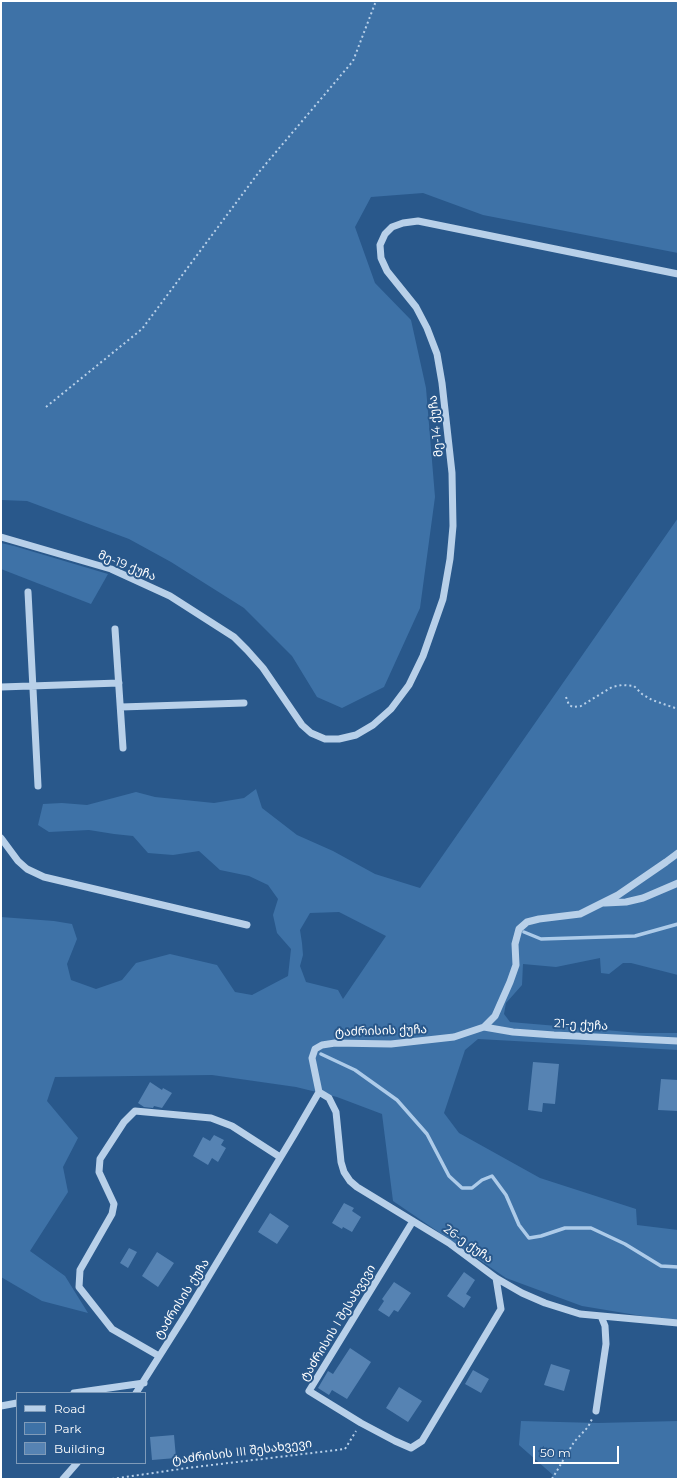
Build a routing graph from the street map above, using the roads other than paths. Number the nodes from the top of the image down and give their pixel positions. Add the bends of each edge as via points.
1 (678, 274) edge
2 (1, 537) edge
3 (28, 592) dead end
4 (115, 629) dead end
5 (234, 637) joint
6 (119, 683) junction
7 (33, 686) junction
8 (1, 687) edge
9 (244, 703) dead end
10 (121, 707) junction
11 (123, 748) dead end
12 (38, 786) dead end
13 (1, 838) edge
14 (678, 853) edge
15 (678, 883) edge
16 (602, 903) junction
17 (247, 925) dead end
18 (484, 1027) junction
19 (678, 1041) edge
20 (319, 1092) junction
21 (280, 1158) junction
22 (413, 1221) junction
23 (496, 1278) junction
24 (601, 1316) junction
25 (678, 1323) edge
26 (159, 1356) junction
27 (144, 1382) junction
28 (80, 1392) edge
29 (137, 1392) edge
30 (16, 1403) edge
31 (1, 1406) edge
32 (596, 1411) road end
33 (76, 1464) edge
34 (63, 1479) edge

1 - 5 street, მე-14 ქუჩა via 418,221 392,227 380,244 381,258 387,271 416,308 437,354 452,473 453,526 450,559 443,599 423,656 409,685 391,709 373,725 356,735 325,739 311,733 302,725 263,668
2 - 5 street, მე-19 ქუჩა via 111,569 170,596
3 - 7 street
4 - 6 street
6 - 7 street
6 - 10 street
7 - 8 street
7 - 12 street
9 - 10 street
10 - 11 street
13 - 17 street via 18,861 27,869 44,877
14 - 16 street via 618,895
15 - 16 street via 644,898
16 - 18 street via 580,914 527,922 519,929 516,964 510,982 495,1016
18 - 19 street, 21-ე ქუჩა via 554,1035
18 - 20 street, ტაძრისის ქუჩა via 454,1037 391,1044 322,1045 315,1049 312,1058
20 - 21 street, ტაძრისის ქუჩა
20 - 22 street, 26-ე ქუჩა via 329,1098 336,1112 341,1162 350,1181
21 - 26 street, ტაძრისის ქუჩა
21 - 26 street via 232,1126 211,1118 135,1112 124,1122 100,1159 99,1172 114,1204 112,1214 80,1270 79,1287 112,1329
22 - 23 street, 26-ე ქუჩა via 449,1243
22 - 23 street, ტაძრისის I შესახვევი via 308,1391 394,1442 411,1448 422,1441 501,1309
23 - 24 street, 26-ე ქუჩა via 545,1303 580,1314
24 - 25 street, 26-ე ქუჩა
24 - 32 street via 605,1326 606,1344
26 - 27 street, ტაძრისის ქუჩა
27 - 28 street
27 - 29 street, ტაძრისის ქუჩა
30 - 31 street
33 - 34 street

